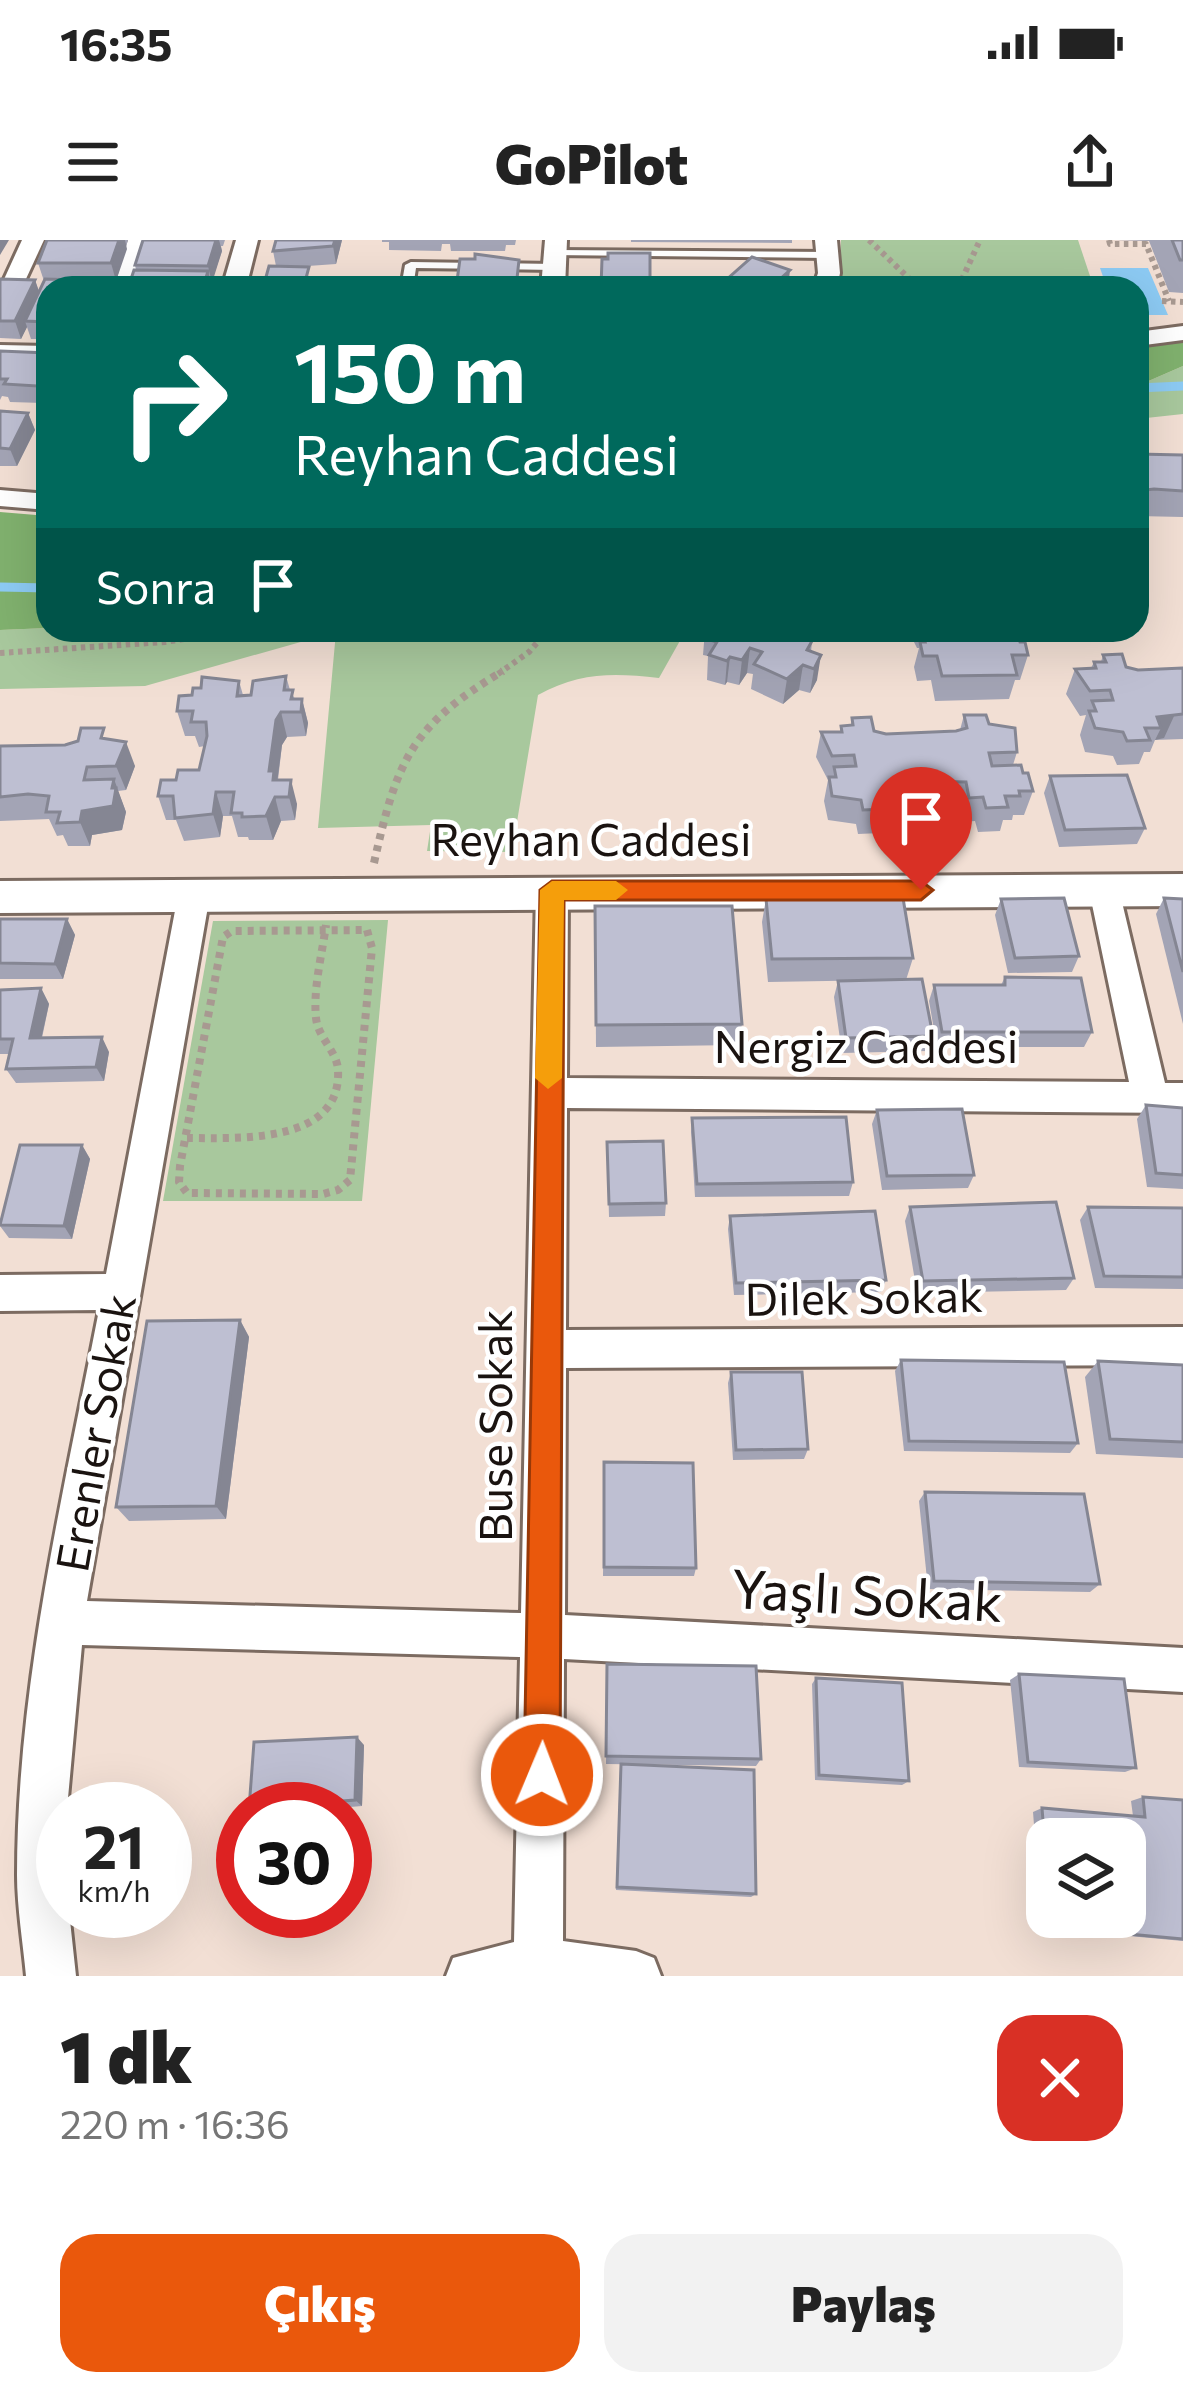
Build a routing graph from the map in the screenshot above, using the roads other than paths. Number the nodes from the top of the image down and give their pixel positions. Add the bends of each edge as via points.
1 (33, 240) edge
2 (139, 240) edge
3 (247, 240) edge
4 (827, 247) edge
5 (555, 262) edge
6 (127, 276) edge
7 (237, 276) edge
8 (409, 276) edge
9 (14, 289) edge
10 (1183, 333) edge
11 (1149, 337) edge
12 (0, 352) edge
13 (36, 352) edge
14 (0, 498) edge
15 (36, 501) edge
16 (552, 890) junction
17 (1105, 890) junction
18 (1183, 890) edge
19 (194, 895) junction
20 (0, 897) edge
21 (548, 1094) junction
22 (1167, 1098) edge
23 (122, 1292) junction
24 (0, 1293) edge
25 (1183, 1346) edge
26 (547, 1349) junction
27 (63, 1622) junction
28 (545, 1636) junction
29 (1183, 1670) edge
30 (538, 1962) junction
31 (51, 1976) edge
32 (471, 1976) edge
33 (636, 1976) edge

1 - 9 street
2 - 6 street
3 - 7 street
4 - 5 lane
5 - 8 lane via 411,266
10 - 11 street
12 - 13 street
14 - 15 street
16 - 17 street, Reyhan Caddesi
16 - 19 street, Reyhan Caddesi via 341,905
16 - 21 street, Buse Sokak
17 - 18 street, Reyhan Caddesi
17 - 22 street
19 - 20 street, Reyhan Caddesi
19 - 23 street, Erenler Sokak via 167,1139
21 - 22 street, Nergiz Caddesi
21 - 26 street, Buse Sokak
23 - 24 street
23 - 27 street, Erenler Sokak
25 - 26 street, Dilek Sokak
26 - 28 street, Buse Sokak
27 - 28 street, Yaşlı Sokak
27 - 31 street, Erenler Sokak via 44,1756 41,1879
28 - 29 street, Yaşlı Sokak
28 - 30 street, Buse Sokak
30 - 32 street
30 - 33 street

